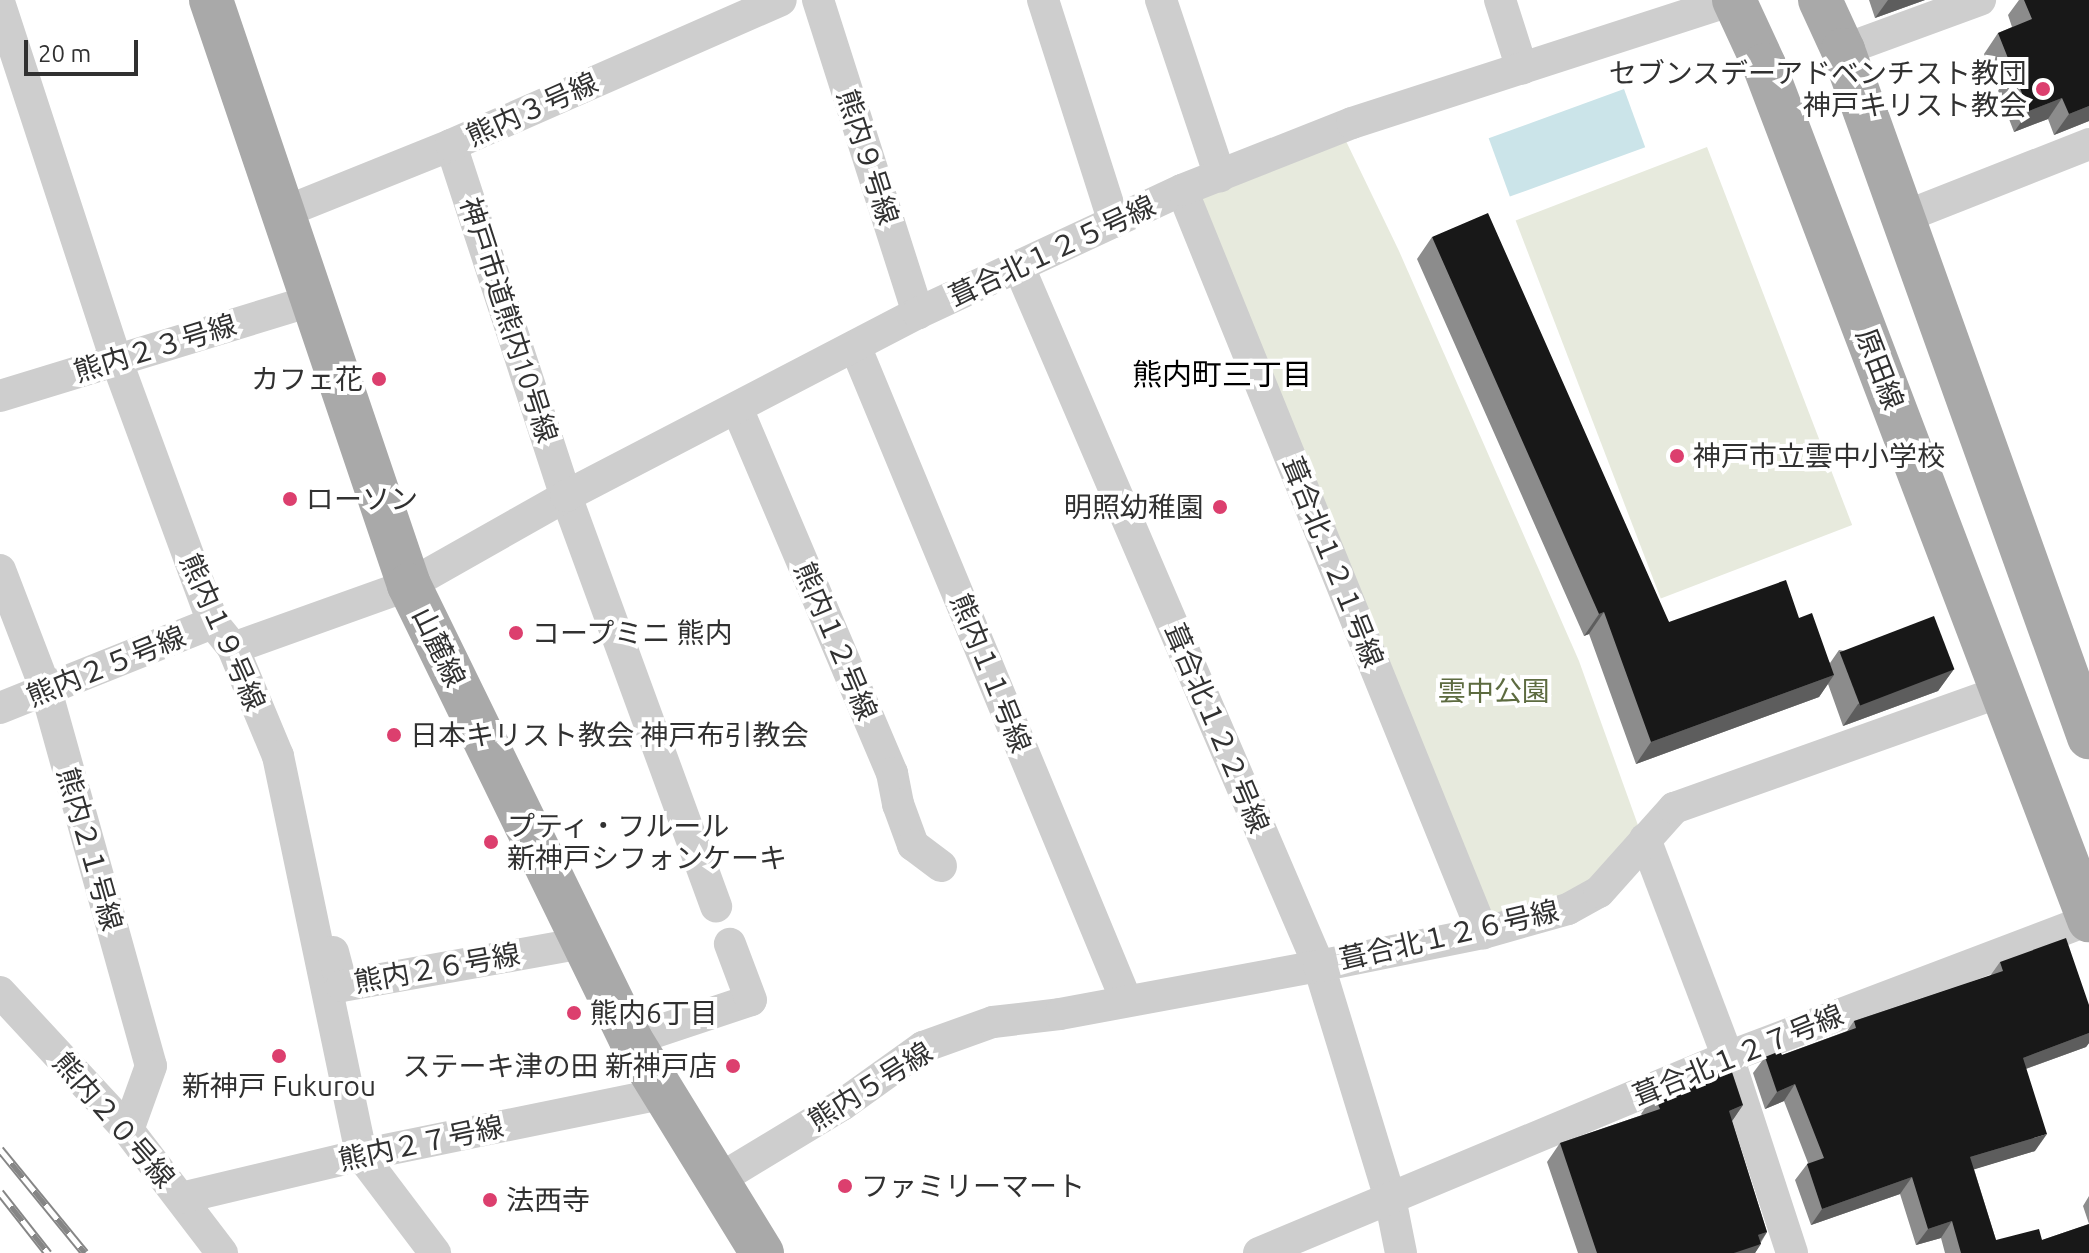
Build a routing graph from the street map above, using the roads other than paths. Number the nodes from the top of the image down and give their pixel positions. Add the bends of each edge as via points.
1 (211, 0) edge
2 (781, 0) edge
3 (818, 0) edge
4 (1043, 0) edge
5 (1161, 0) edge
6 (1500, 0) edge
7 (1733, 0) edge
8 (1820, 0) edge
9 (1980, 0) edge
10 (0, 5) edge
11 (1843, 50) junction
12 (1522, 69) junction
13 (2089, 144) edge
14 (451, 145) junction
15 (1220, 176) junction
16 (1182, 190) junction
17 (282, 213) junction
18 (1904, 217) junction
19 (1114, 222) junction
20 (1019, 267) junction
21 (311, 301) junction
22 (918, 313) junction
23 (855, 346) junction
24 (116, 359) junction
25 (0, 396) edge
26 (737, 408) junction
27 (566, 496) junction
28 (0, 570) edge
29 (409, 585) junction
30 (213, 623) junction
31 (233, 648) junction
32 (46, 690) junction
33 (2003, 691) junction
34 (0, 708) edge
35 (2089, 737) edge
36 (1645, 839) junction
37 (941, 866) dead end
38 (716, 906) dead end
39 (2089, 920) edge
40 (1483, 933) junction
41 (584, 943) junction
42 (730, 944) dead end
43 (319, 953) junction
44 (1319, 966) junction
45 (2, 998) edge
46 (1126, 1000) junction
47 (631, 1040) junction
48 (1728, 1057) junction
49 (662, 1094) junction
50 (128, 1130) junction
51 (361, 1155) junction
52 (718, 1180) junction
53 (181, 1198) junction
54 (1390, 1198) junction
55 (222, 1253) edge
56 (435, 1253) edge
57 (762, 1253) edge
58 (1259, 1253) edge
59 (1401, 1253) edge
60 (1792, 1253) edge

1 - 17 main road, 山麓線
2 - 14 street, 熊内３号線
3 - 22 street, 熊内９号線
4 - 19 street
5 - 15 street
6 - 12 street
7 - 12 street, 葺合北１２５号線
7 - 33 main road, 原田線 via 1769,80
8 - 11 main road
9 - 11 street
10 - 24 street, 熊内１９号線
11 - 18 main road
12 - 15 street, 葺合北１２５号線 via 1352,123
13 - 18 street
14 - 17 street, 熊内３号線
14 - 27 street, 神戸市道熊内10号線
15 - 16 street, 葺合北１２５号線
16 - 19 street, 葺合北１２５号線
16 - 40 street, 葺合北１２１号線
17 - 21 main road, 山麓線
18 - 35 main road
19 - 20 street, 葺合北１２５号線
20 - 22 street, 葺合北１２５号線
20 - 44 street, 葺合北１２２号線
21 - 24 street, 熊内２３号線
21 - 29 main road, 山麓線
22 - 23 street, 葺合北１２５号線
23 - 26 street, 葺合北１２５号線
23 - 46 street, 熊内１１号線
24 - 25 street, 熊内２３号線
24 - 30 street, 熊内１９号線
26 - 27 street, 葺合北１２５号線
26 - 37 street, 熊内１２号線 via 892,773 913,845
27 - 29 street, 葺合北１２５号線
27 - 38 street, 神戸市道熊内10号線
28 - 32 street, 熊内２１号線
29 - 31 street, 葺合北１２５号線
29 - 41 main road, 山麓線
30 - 31 street, 熊内１９号線
30 - 32 street, 熊内２５号線
31 - 43 street, 熊内１９号線 via 278,756
32 - 34 street, 熊内２５号線
32 - 50 street, 熊内２１号線 via 151,1066
33 - 36 street, 葺合北１２６号線 via 1674,808
33 - 39 main road, 原田線
36 - 40 street, 葺合北１２６号線 via 1599,892 1568,909
36 - 48 street
39 - 48 street, 葺合北１２７号線
40 - 44 street, 葺合北１２６号線
41 - 43 street, 熊内２６号線 via 342,986 331,947
41 - 47 main road, 山麓線
42 - 47 street via 751,1000
43 - 51 street, 熊内１９号線
44 - 46 street, 葺合北１２６号線
44 - 54 street, 葺合北１２２号線
45 - 50 street, 熊内２０号線
46 - 52 street, 熊内５号線 via 993,1022 923,1047 842,1105
47 - 49 main road, 山麓線
48 - 54 street, 葺合北１２７号線
48 - 60 street
49 - 51 street, 熊内２７号線
49 - 52 main road, 山麓線
50 - 53 street, 熊内２０号線
51 - 53 street, 熊内２７号線
51 - 56 street, 熊内１９号線
52 - 57 main road, 山麓線
53 - 55 street, 熊内２０号線
54 - 58 street, 葺合北１２７号線
54 - 59 street, 葺合北１２２号線

